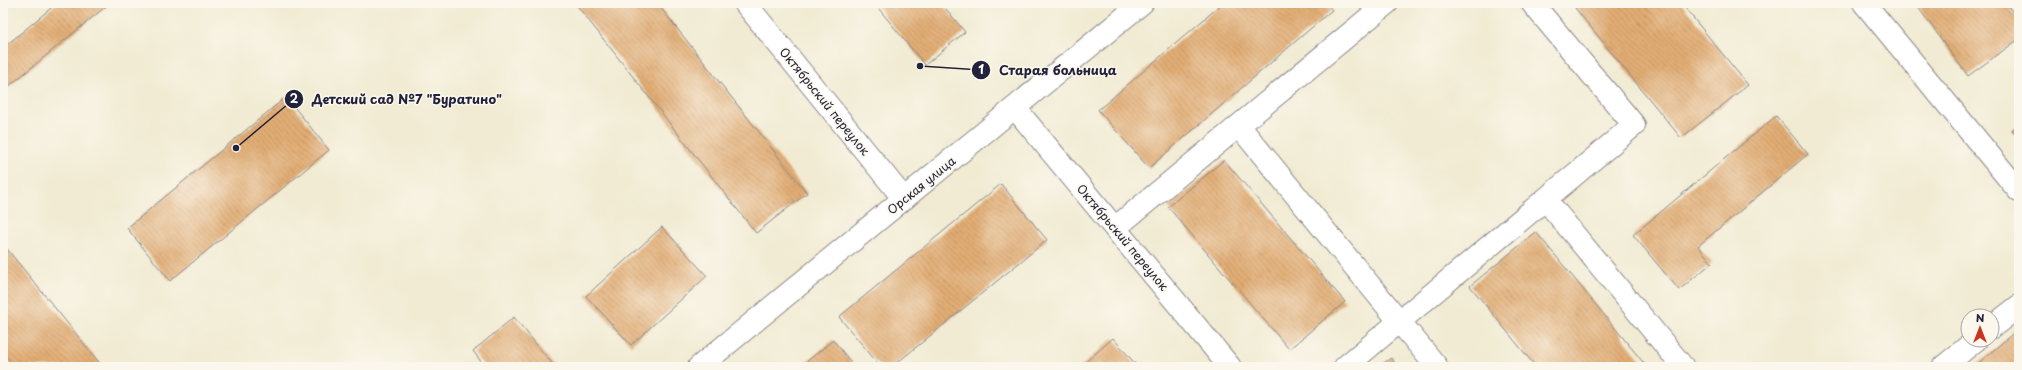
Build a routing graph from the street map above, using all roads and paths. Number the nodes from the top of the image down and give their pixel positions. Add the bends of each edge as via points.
1 (745, 3) edge
2 (1142, 3) edge
3 (1387, 3) edge
4 (1532, 3) edge
5 (1864, 3) edge
6 (1015, 108) junction
7 (1239, 126) junction
8 (2019, 191) edge
9 (904, 199) junction
10 (1546, 200) junction
11 (1115, 228) junction
12 (2019, 306) edge
13 (2000, 321) edge
14 (1400, 323) junction
15 (1966, 348) edge
16 (699, 367) edge
17 (1230, 367) edge
18 (1346, 367) edge
19 (1437, 367) edge
20 (1683, 367) edge
21 (1943, 367) edge

1 - 9 street, Октябрьский переулок
2 - 6 street, Орская улица
3 - 7 street
4 - 10 street via 1634,125
5 - 8 street
6 - 9 street, Орская улица
6 - 11 street, Октябрьский переулок
7 - 11 street
7 - 14 street
9 - 16 street, Орская улица
10 - 14 street
10 - 20 street
11 - 17 street, Октябрьский переулок
12 - 13 street
14 - 18 street
14 - 19 street
15 - 21 street

